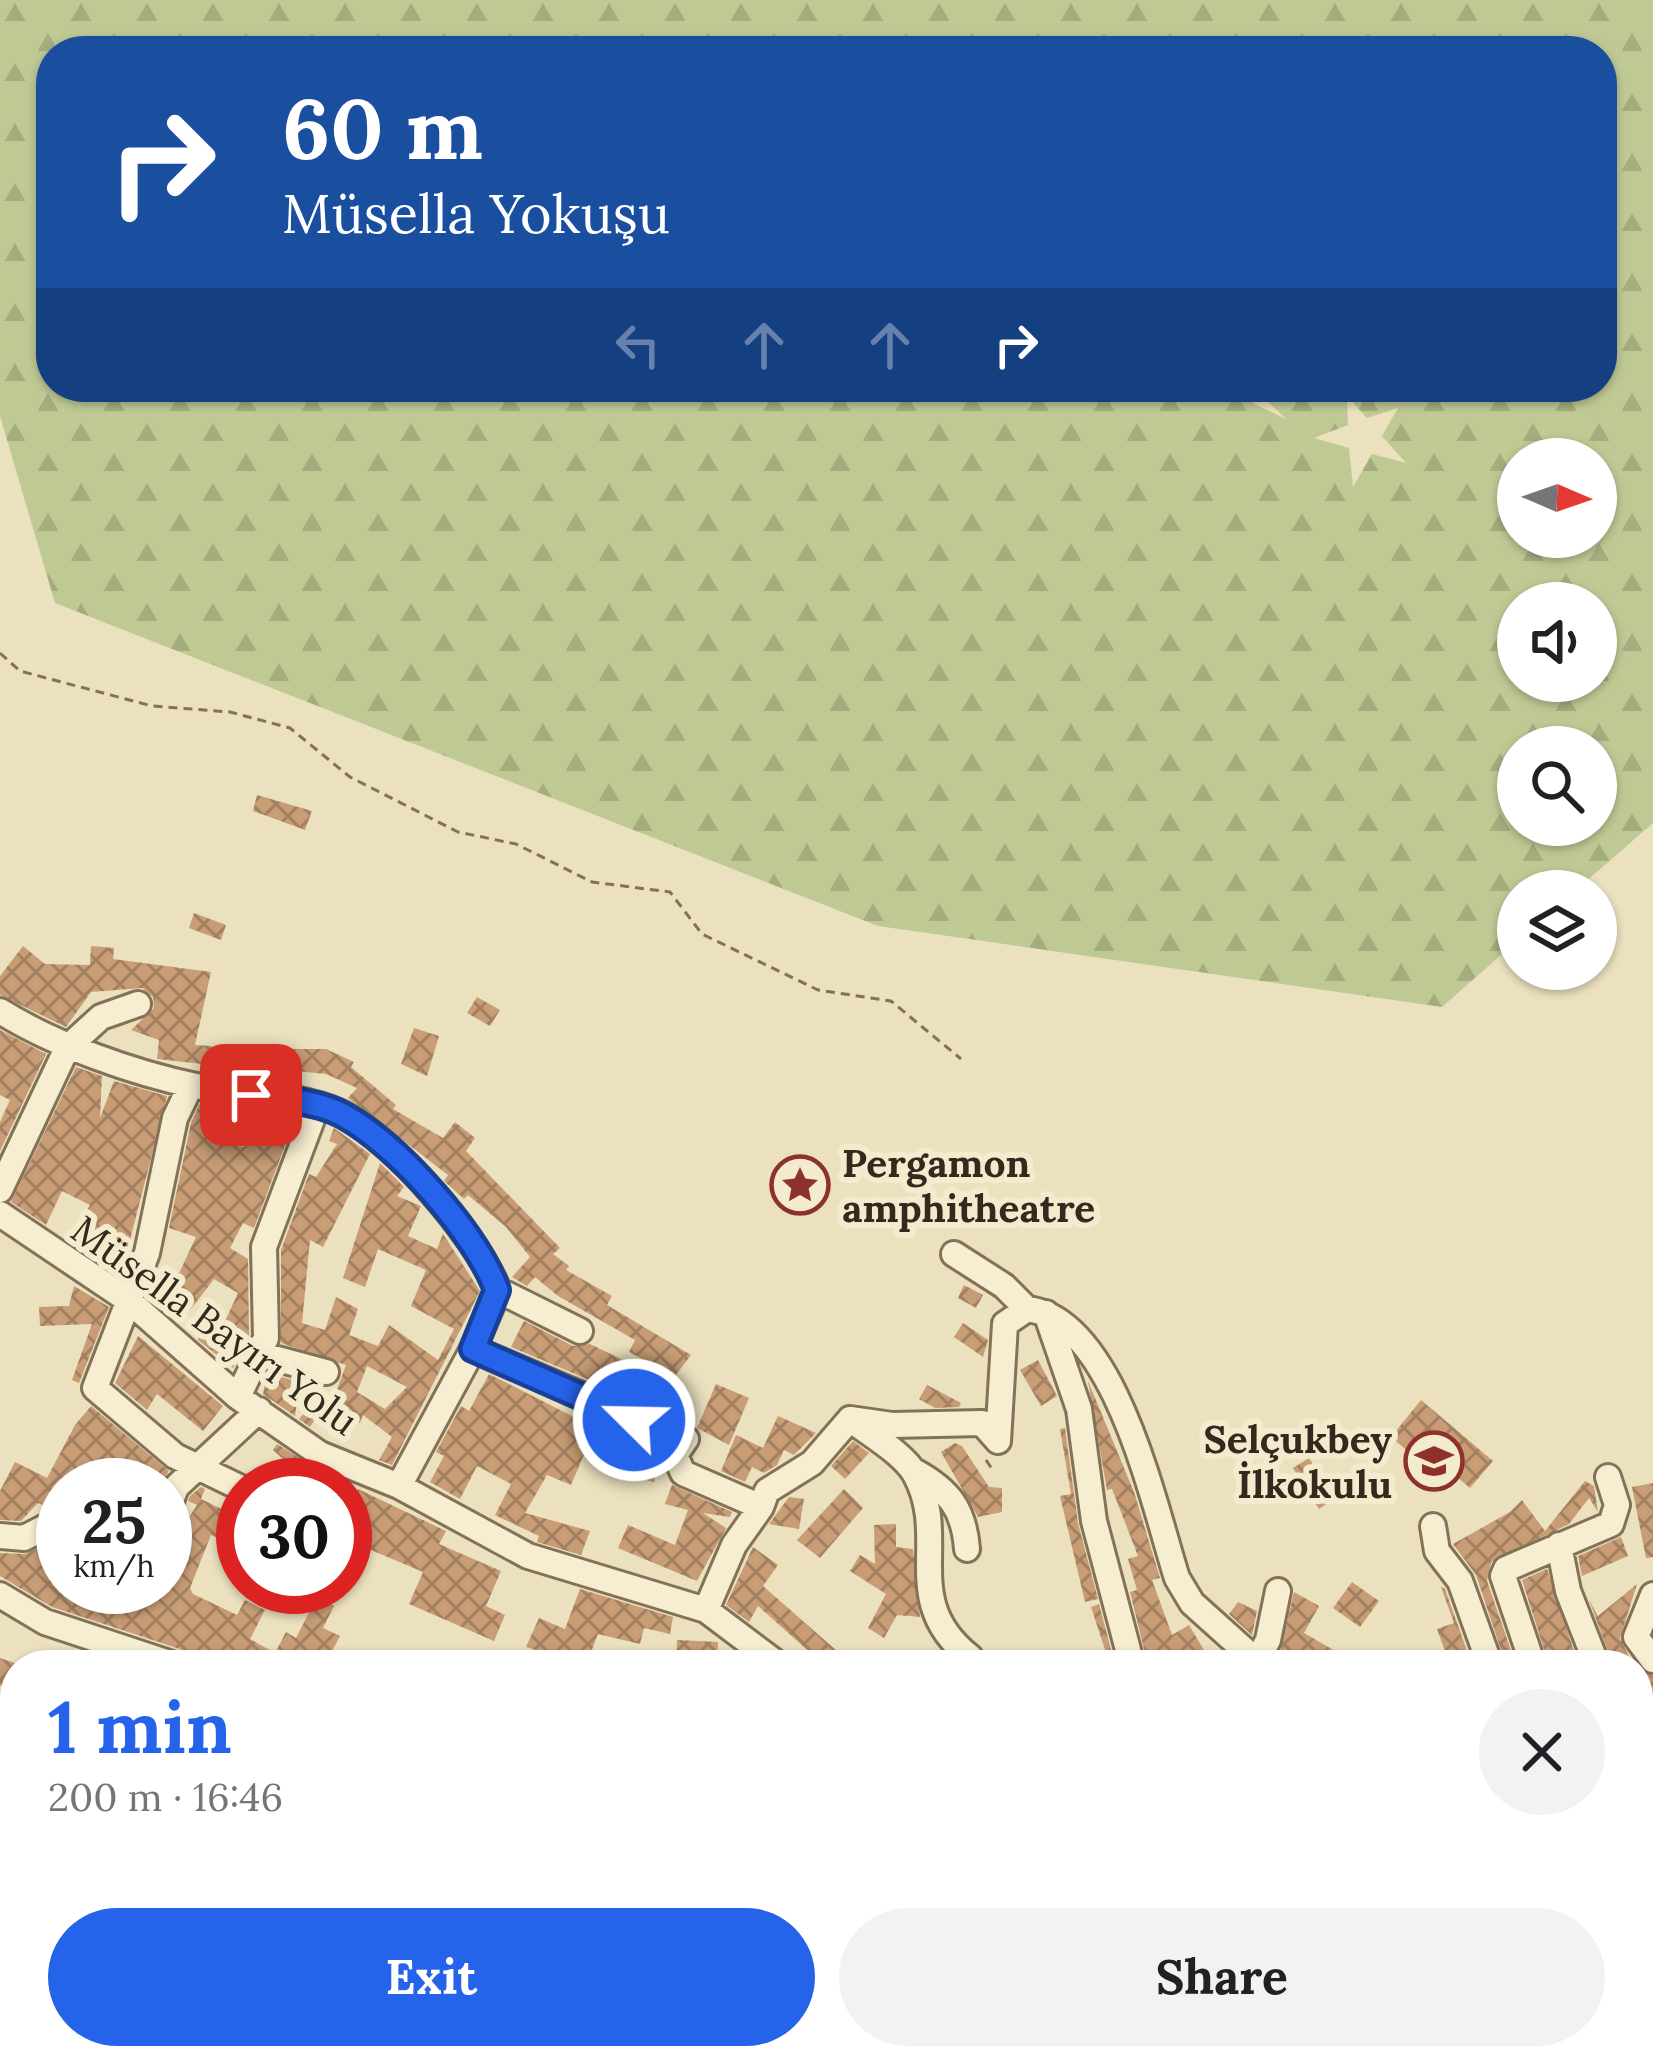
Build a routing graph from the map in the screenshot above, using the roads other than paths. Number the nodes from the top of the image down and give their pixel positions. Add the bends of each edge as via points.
1 (138, 1004) dead end
2 (0, 1011) edge
3 (67, 1048) junction
4 (190, 1085) junction
5 (317, 1106) junction
6 (0, 1190) edge
7 (0, 1214) edge
8 (954, 1254) dead end
9 (497, 1290) junction
10 (128, 1300) junction
11 (1036, 1310) junction
12 (580, 1331) dead end
13 (473, 1349) junction
14 (259, 1354) junction
15 (326, 1372) dead end
16 (249, 1404) junction
17 (850, 1419) junction
18 (325, 1458) edge
19 (197, 1470) junction
20 (914, 1471) junction
21 (192, 1474) edge
22 (1608, 1477) dead end
23 (216, 1478) edge
24 (372, 1482) edge
25 (398, 1486) junction
26 (761, 1507) junction
27 (1433, 1526) dead end
28 (36, 1532) edge
29 (0, 1536) edge
30 (1559, 1545) junction
31 (967, 1549) dead end
32 (1278, 1591) dead end
33 (0, 1595) edge
34 (1653, 1595) edge
35 (706, 1610) junction
36 (130, 1650) edge
37 (759, 1650) edge
38 (961, 1650) edge
39 (1128, 1650) edge
40 (1244, 1650) edge
41 (1264, 1650) edge
42 (1485, 1650) edge
43 (1528, 1650) edge
44 (1591, 1650) edge
45 (1646, 1650) edge

1 - 3 street via 101,1017
2 - 3 street
3 - 4 street
3 - 6 street
4 - 5 street
4 - 10 street
5 - 9 street via 362,1128 424,1185 488,1265
5 - 14 street via 264,1247 266,1338
7 - 10 street, Müsella Bayırı Yolu
8 - 11 street
9 - 12 street
9 - 13 street
10 - 16 street, Müsella Bayırı Yolu
10 - 19 street via 95,1388
11 - 17 street via 1005,1324 998,1441 982,1423
11 - 39 street via 1079,1409 1094,1521
11 - 40 street via 1072,1328 1117,1401 1177,1578 1192,1603
13 - 25 street
13 - 26 street via 686,1439 675,1455 683,1473
14 - 15 street
14 - 16 street
16 - 18 street, Müsella Bayırı Yolu
16 - 19 street
17 - 20 street
17 - 26 street via 812,1463 767,1491
19 - 21 street
19 - 23 street
20 - 31 street via 957,1505
20 - 38 street via 925,1505 929,1600
22 - 30 street via 1617,1505 1611,1524
24 - 25 street, Müsella Bayırı Yolu
25 - 35 street, Müsella Bayırı Yolu via 528,1556
26 - 35 street
27 - 42 street
28 - 29 street
30 - 43 street via 1502,1576
30 - 44 street
32 - 41 street
33 - 36 street via 45,1622
34 - 45 street via 1636,1637
35 - 37 street, Müsella Bayırı Yolu

